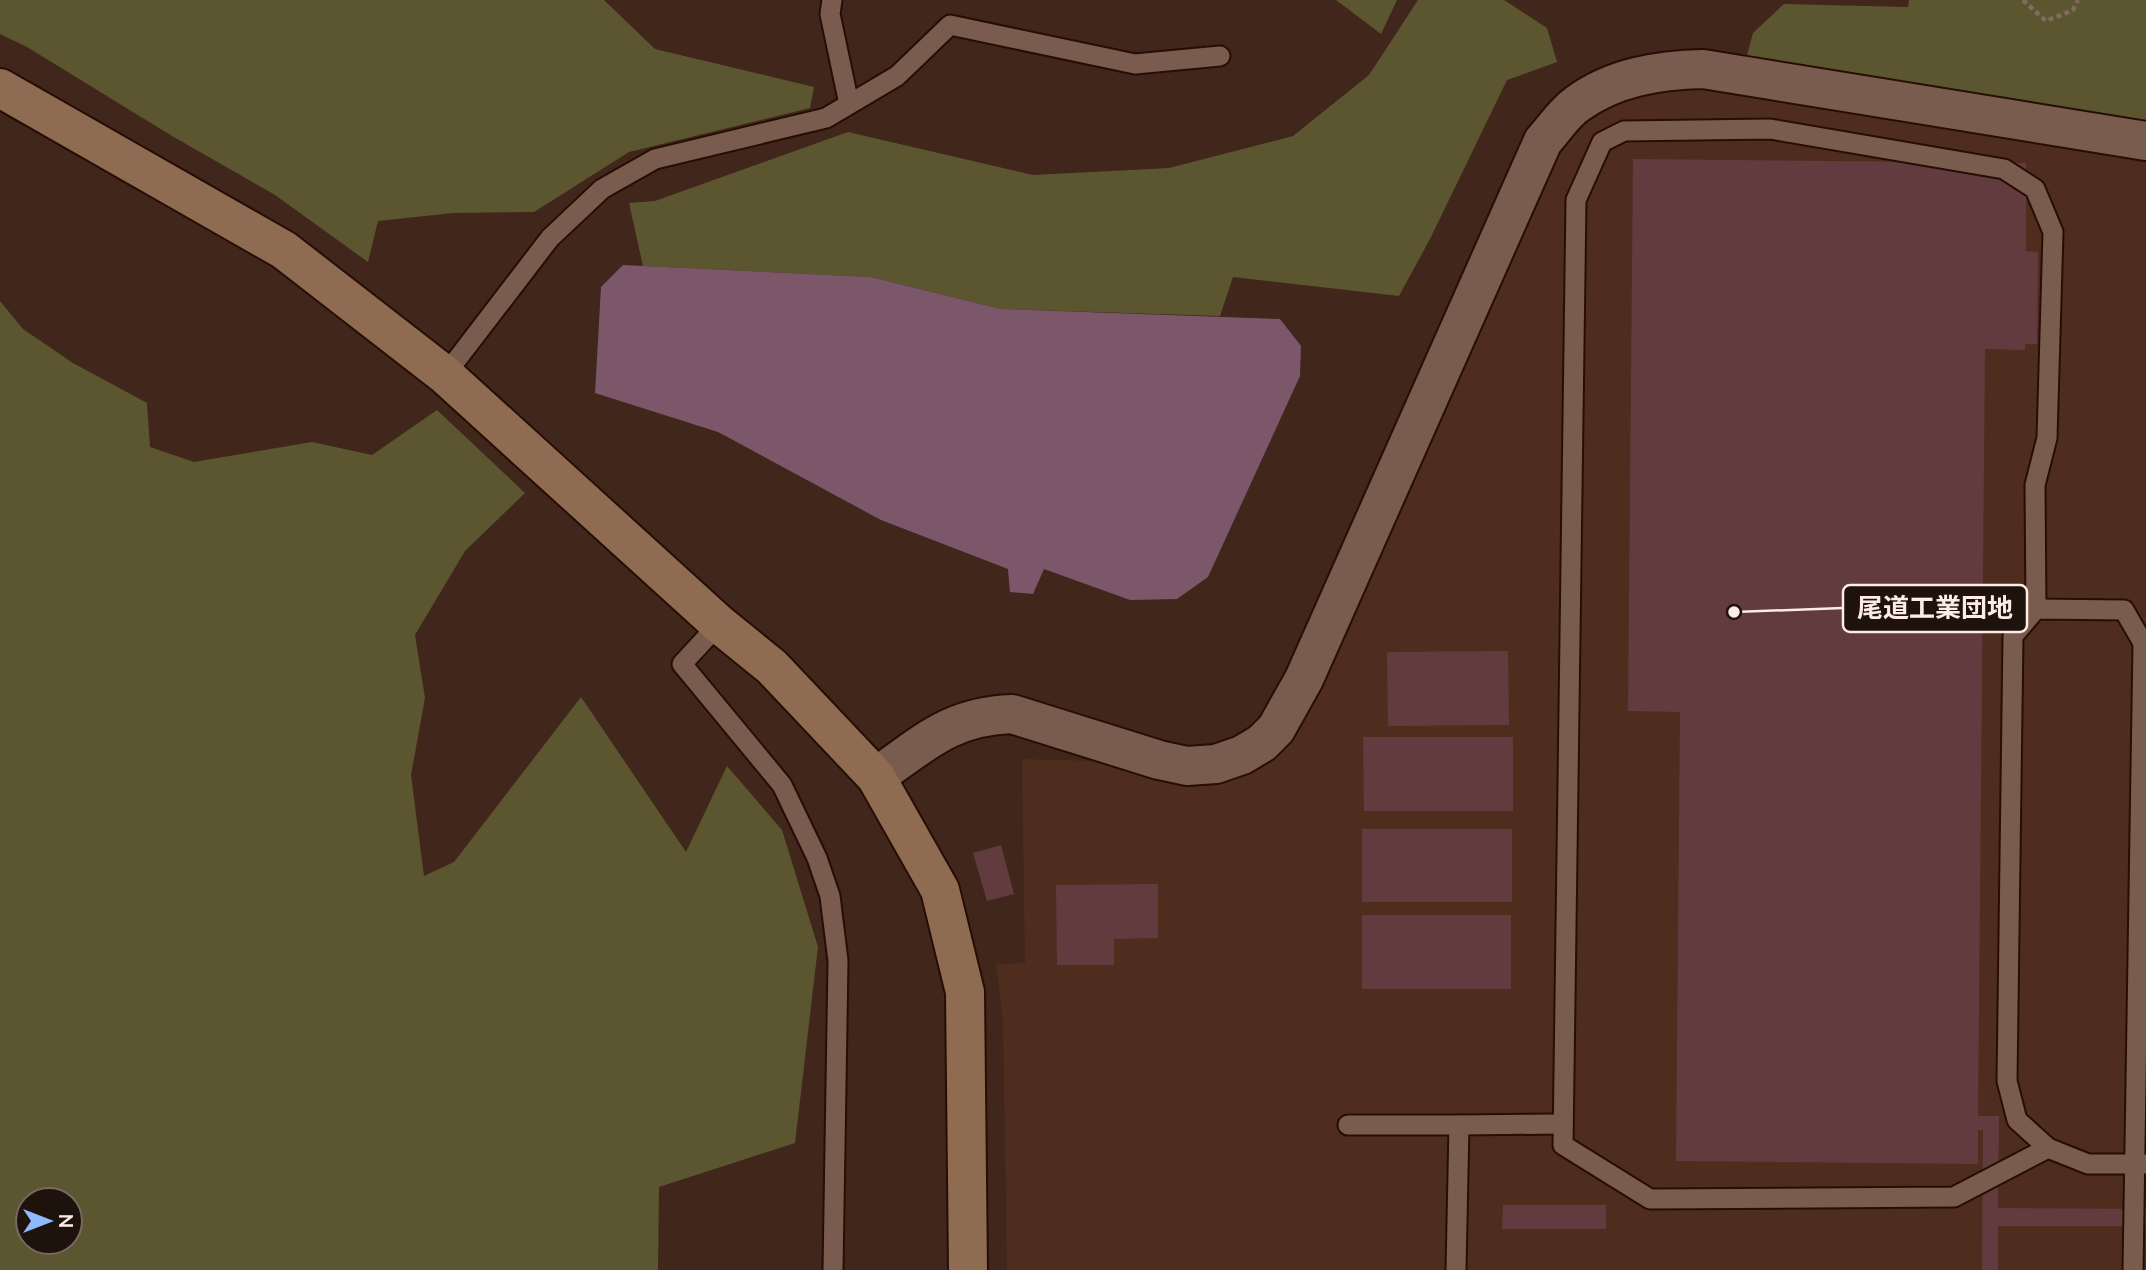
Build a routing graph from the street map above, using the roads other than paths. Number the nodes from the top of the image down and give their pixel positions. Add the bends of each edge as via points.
1 (832, 0) edge
2 (1220, 57) dead end
3 (0, 88) edge
4 (849, 104) junction
5 (2146, 141) edge
6 (445, 375) junction
7 (2036, 609) junction
8 (719, 624) junction
9 (876, 777) junction
10 (1563, 1124) junction
11 (1348, 1125) dead end
12 (1459, 1125) junction
13 (2048, 1148) junction
14 (2140, 1164) edge
15 (833, 1270) edge
16 (968, 1270) edge
17 (1456, 1270) edge
18 (2133, 1270) edge

1 - 4 lane via 830,14
2 - 4 lane via 1135,64 950,25 897,76
3 - 6 street via 284,250
4 - 6 lane via 826,118 655,159 602,189 550,238
5 - 9 street via 1703,69 1666,70 1608,87 1575,105 1543,141 1304,678 1276,730 1242,755 1216,764 1187,766 1013,714 989,715 939,733
6 - 8 street
7 - 10 lane via 2035,485 2047,438 2053,232 2035,189 2004,169 1770,129 1624,131 1602,142 1576,200
7 - 13 lane via 2013,636 2007,1081 2017,1119
7 - 14 lane via 2124,610 2143,643
8 - 9 street via 772,667
8 - 15 lane via 682,664 782,785 830,897 838,961
9 - 16 street via 940,890 965,992
10 - 12 lane
10 - 13 lane via 1563,1145 1650,1199 1954,1197
11 - 12 lane
12 - 17 lane
13 - 14 lane via 2088,1164
14 - 18 lane

